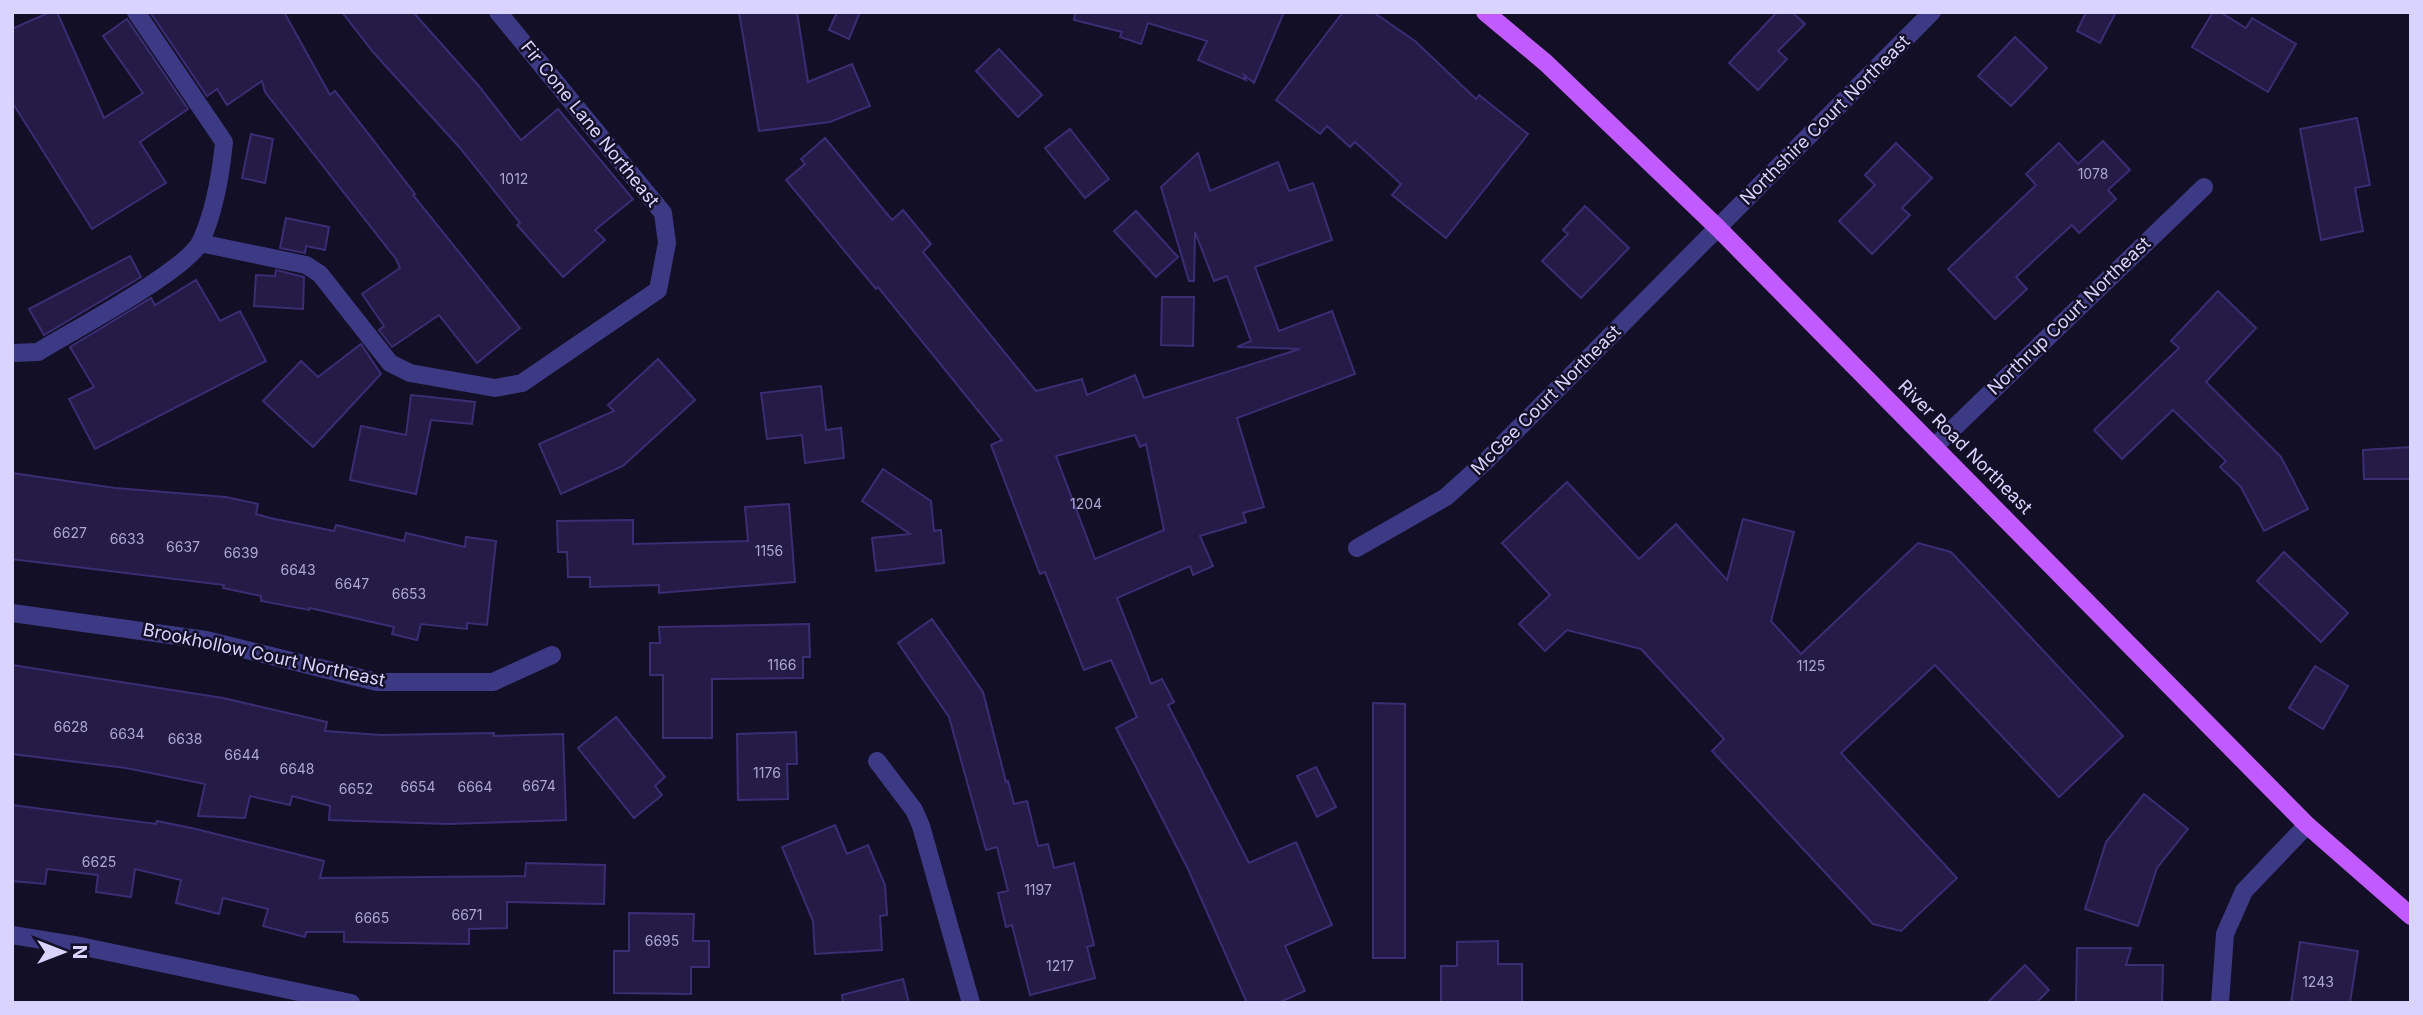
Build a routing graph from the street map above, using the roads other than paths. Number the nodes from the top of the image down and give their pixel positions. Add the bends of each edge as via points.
1 (136, 12) edge
2 (498, 12) edge
3 (1485, 12) edge
4 (1932, 12) edge
5 (2204, 187) dead end
6 (1718, 228) junction
7 (200, 243) junction
8 (12, 353) edge
9 (1935, 446) junction
10 (1357, 548) dead end
11 (12, 613) edge
12 (552, 655) dead end
13 (877, 761) dead end
14 (2307, 825) junction
15 (2411, 916) edge
16 (12, 935) edge
17 (351, 1003) edge
18 (971, 1003) edge
19 (2220, 1003) edge

1 - 7 street via 224,142
2 - 7 street, Fir Cone Lane Northeast via 663,213 667,243 658,290 522,383 495,388 410,373 390,363 320,274 306,265
3 - 6 main road, River Road Northeast via 1546,63
4 - 6 street, Northshire Court Northeast
5 - 9 street, Northrup Court Northeast
6 - 9 main road, River Road Northeast
6 - 10 street, McGee Court Northeast via 1446,497
7 - 8 street via 181,263 38,352
9 - 14 main road, River Road Northeast
11 - 12 street, Brookhollow Court Northeast via 206,640 377,682 493,682
13 - 18 street via 921,826
14 - 15 main road, River Road Northeast
14 - 19 street via 2244,891 2225,934
16 - 17 street

